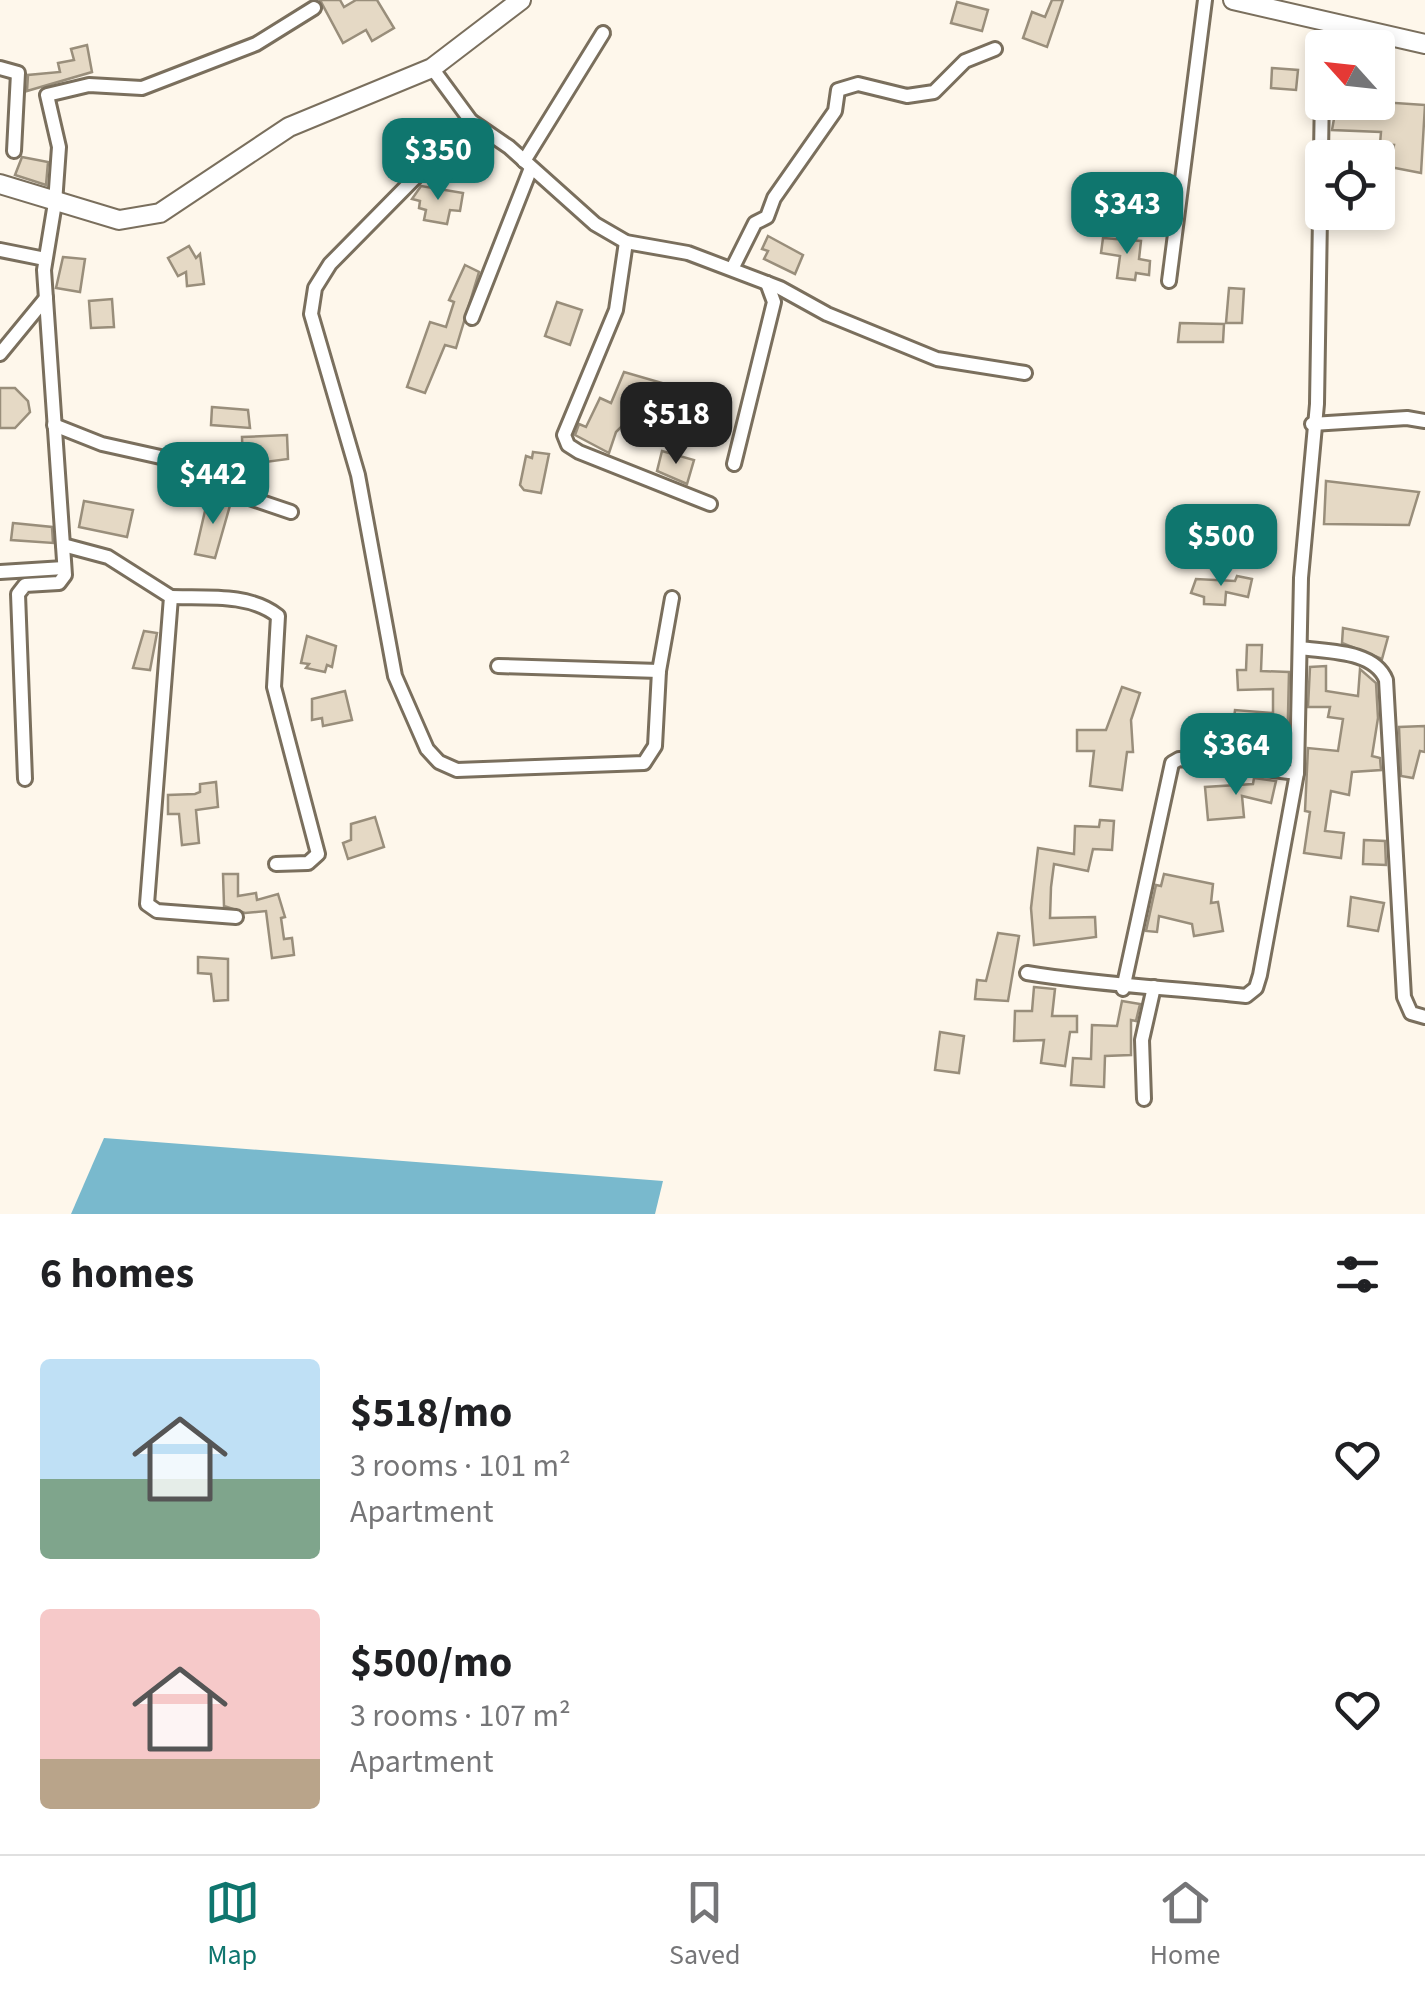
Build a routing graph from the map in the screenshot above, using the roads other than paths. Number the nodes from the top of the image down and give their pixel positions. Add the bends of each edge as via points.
1 (521, 0) edge
2 (1205, 0) edge
3 (1233, 0) edge
4 (314, 8) dead end
5 (1332, 23) junction
6 (1331, 30) edge
7 (603, 33) dead end
8 (1425, 44) edge
9 (995, 49) dead end
10 (0, 68) edge
11 (432, 68) junction
12 (1322, 120) edge
13 (471, 121) junction
14 (14, 150) dead end
15 (528, 165) junction
16 (0, 184) edge
17 (55, 204) junction
18 (626, 242) junction
19 (0, 250) edge
20 (45, 259) junction
21 (732, 269) junction
22 (1169, 281) dead end
23 (767, 283) junction
24 (46, 298) junction
25 (472, 318) dead end
26 (1, 352) edge
27 (1025, 373) dead end
28 (1425, 421) edge
29 (1312, 424) junction
30 (54, 425) junction
31 (177, 462) junction
32 (734, 464) dead end
33 (210, 468) dead end
34 (710, 504) dead end
35 (291, 512) dead end
36 (62, 544) junction
37 (64, 568) junction
38 (0, 572) edge
39 (171, 596) junction
40 (672, 598) dead end
41 (1300, 648) junction
42 (498, 666) dead end
43 (659, 670) junction
44 (1297, 772) junction
45 (25, 779) dead end
46 (276, 864) dead end
47 (236, 917) dead end
48 (1027, 973) dead end
49 (1154, 986) junction
50 (1123, 988) junction
51 (1425, 1016) edge
52 (1144, 1099) dead end

1 - 11 main road
2 - 22 street
3 - 5 main road
4 - 17 street via 256,44 142,88 89,85 47,95 58,147
5 - 6 street
5 - 8 main road
7 - 15 street
9 - 21 street via 964,62 934,92 906,96 858,84 838,90 835,111 767,216 755,223
10 - 14 street via 18,73
11 - 13 street
11 - 17 main road via 289,127 160,213 119,220
12 - 29 street
13 - 15 street
13 - 43 street via 330,264 315,288 311,314 358,475 395,676 427,749 457,770 644,763 654,746
15 - 18 street via 582,214
15 - 25 street
16 - 17 main road
17 - 20 street
18 - 21 street
18 - 34 street via 616,310 564,435 580,452
19 - 20 street
20 - 24 street
21 - 23 street
23 - 27 street via 937,358
23 - 32 street via 774,302
24 - 26 street
24 - 30 street
28 - 29 street
29 - 41 street
30 - 31 street
30 - 36 street
31 - 33 street
31 - 35 street via 173,482 179,491 217,488
36 - 37 street
36 - 39 street via 108,557
37 - 38 street
37 - 45 street via 58,583 24,585 18,594
39 - 46 street via 241,600 278,616 274,686 318,854 308,862
39 - 47 street via 147,904 157,912
40 - 43 street
41 - 44 street
41 - 51 street via 1364,658 1386,680 1404,997 1411,1014
42 - 43 street
44 - 49 street via 1256,988 1246,996
44 - 50 street via 1172,762
48 - 50 street
49 - 50 street
49 - 52 street via 1142,1040

